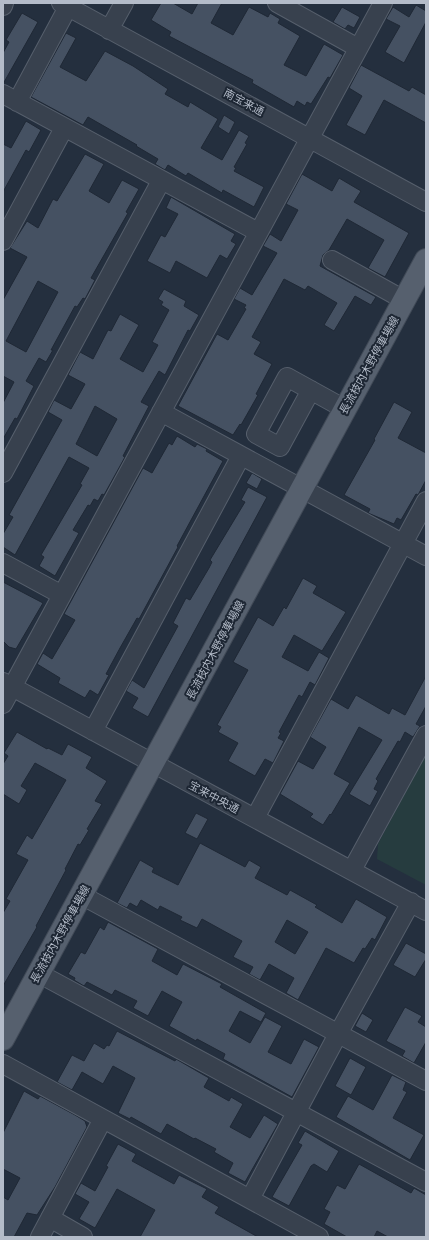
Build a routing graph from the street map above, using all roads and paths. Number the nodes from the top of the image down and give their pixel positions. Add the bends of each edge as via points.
1 (4, 3) edge
2 (124, 3) edge
3 (277, 3) edge
4 (383, 3) edge
5 (64, 5) edge
6 (3, 6) edge
7 (109, 30) junction
8 (358, 48) junction
9 (10, 98) edge
10 (64, 128) junction
11 (311, 138) junction
12 (161, 181) junction
13 (426, 202) edge
14 (258, 232) junction
15 (3, 241) edge
16 (332, 260) dead end
17 (426, 260) edge
18 (404, 300) junction
19 (311, 390) junction
20 (345, 409) junction
21 (161, 412) junction
22 (264, 438) junction
23 (246, 459) junction
24 (3, 473) edge
25 (301, 489) junction
26 (426, 501) edge
27 (403, 543) junction
28 (426, 556) edge
29 (3, 563) edge
30 (62, 595) junction
31 (8, 685) edge
32 (3, 704) edge
33 (93, 731) junction
34 (426, 735) edge
35 (153, 764) junction
36 (255, 818) junction
37 (352, 870) junction
38 (81, 894) junction
39 (418, 907) edge
40 (38, 973) junction
41 (338, 1034) junction
42 (3, 1040) edge
43 (3, 1064) edge
44 (426, 1082) edge
45 (297, 1112) junction
46 (103, 1119) junction
47 (426, 1182) edge
48 (250, 1199) junction
49 (50, 1218) junction
50 (308, 1234) edge
51 (40, 1237) edge
52 (83, 1237) edge

1 - 6 street
2 - 7 street
3 - 8 street
4 - 8 street
5 - 7 street, 南宝来通
5 - 9 street
7 - 11 street, 南宝来通
8 - 11 street
9 - 10 street
10 - 12 street
10 - 15 street
11 - 13 street, 南宝来通
11 - 14 street
12 - 14 street
12 - 24 street
14 - 21 street
16 - 18 street
17 - 18 main road, 長流枝内木野停車場線
18 - 20 main road, 長流枝内木野停車場線
19 - 20 street
19 - 22 street via 280,447
19 - 22 street via 287,377 256,434
20 - 25 main road, 長流枝内木野停車場線
21 - 23 street
21 - 30 street
22 - 23 street
23 - 25 street
23 - 33 street
25 - 27 street
25 - 35 main road, 長流枝内木野停車場線
26 - 27 street
27 - 28 street
27 - 36 street
29 - 30 street
30 - 31 street
31 - 32 street
31 - 33 street, 宝来中央通
33 - 35 street, 宝来中央通
34 - 37 street
35 - 36 street, 宝来中央通
35 - 38 main road, 長流枝内木野停車場線
36 - 37 street, 宝来中央通
37 - 39 street, 宝来中央通
38 - 40 main road, 長流枝内木野停車場線
38 - 41 street
39 - 41 street
40 - 42 main road, 長流枝内木野停車場線
40 - 45 street
41 - 44 street
41 - 45 street
43 - 46 street
45 - 47 street
45 - 48 street
46 - 48 street
46 - 49 street
48 - 50 street
49 - 51 street
49 - 52 street

